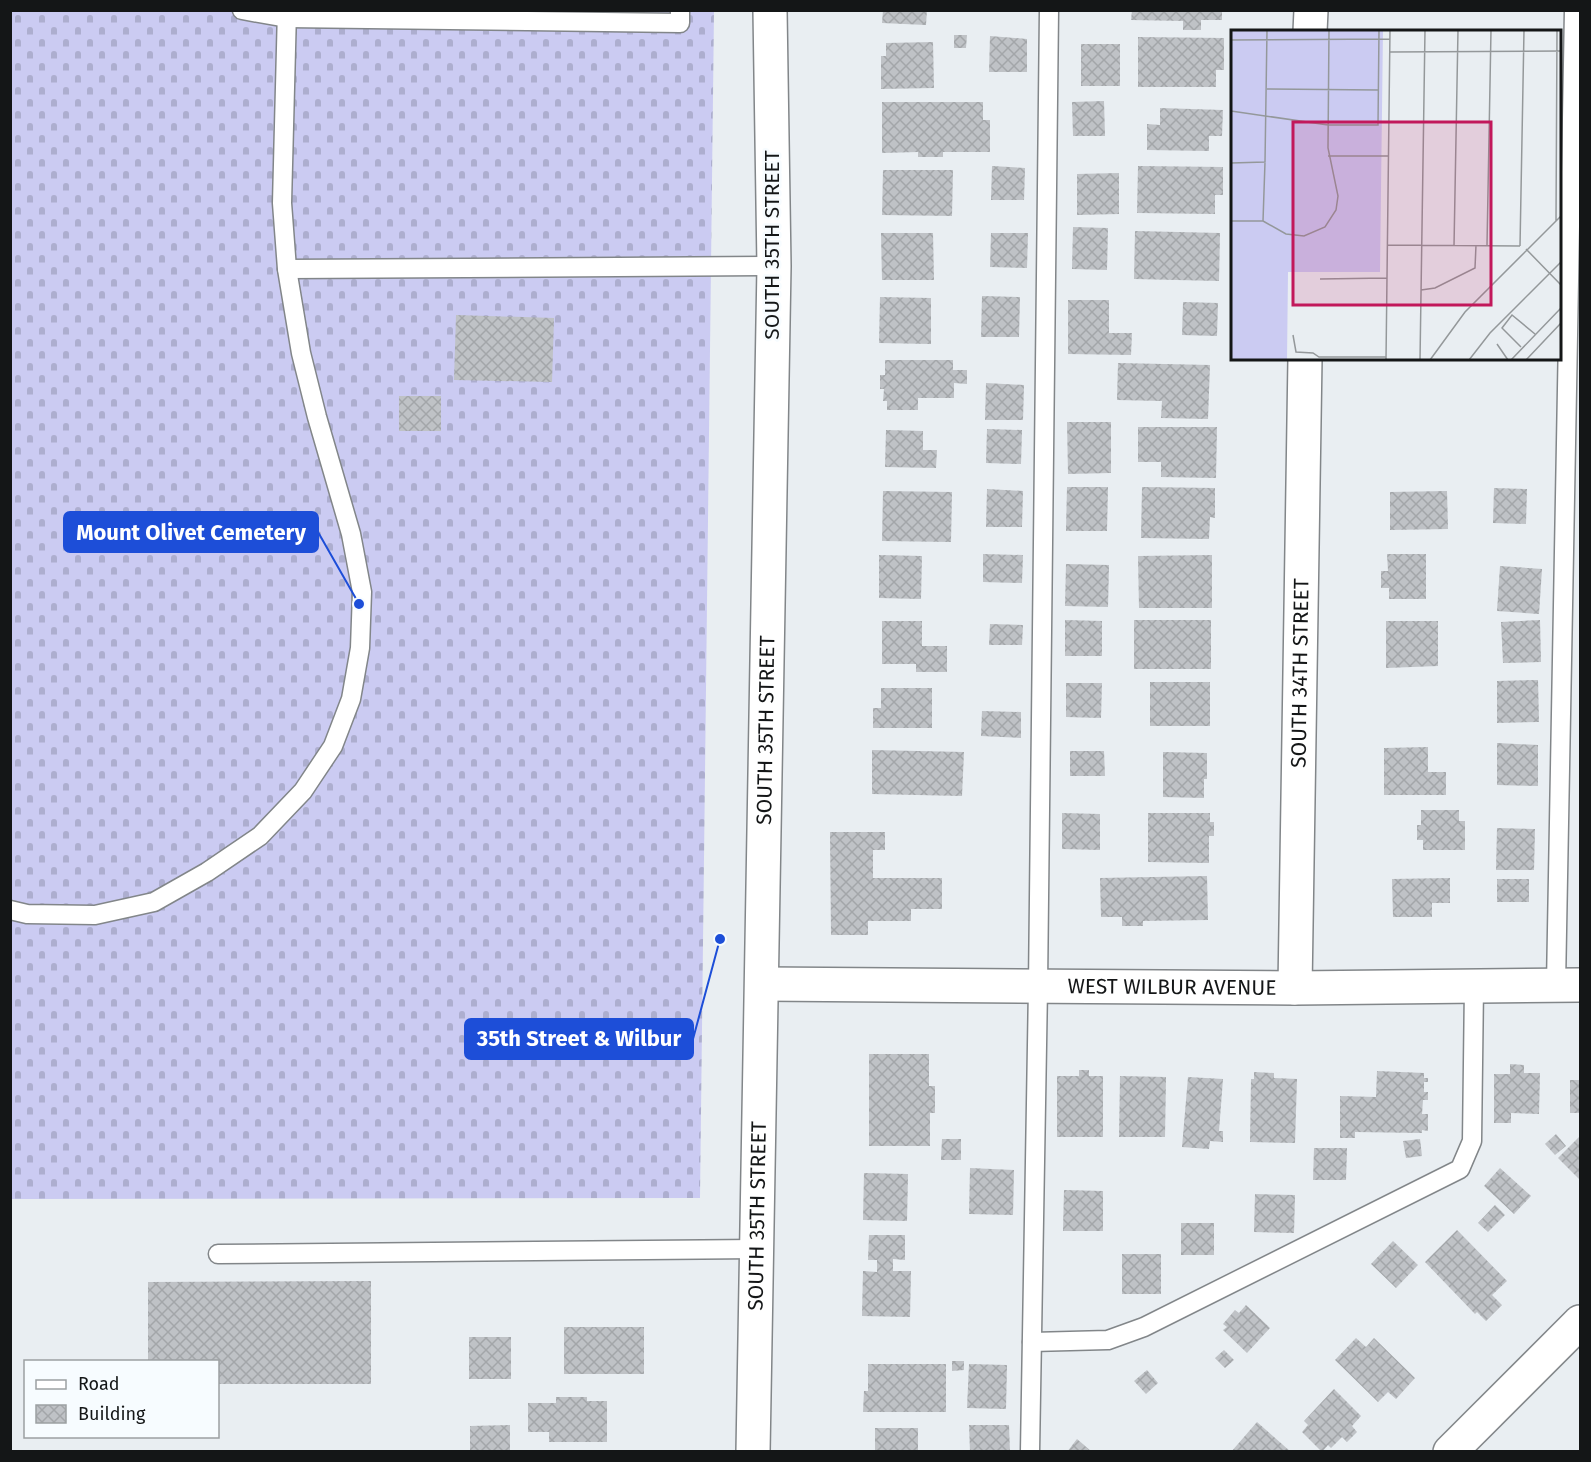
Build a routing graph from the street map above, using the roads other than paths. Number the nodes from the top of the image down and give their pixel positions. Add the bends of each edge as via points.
1 (242, 10) edge
2 (681, 10) edge
3 (770, 10) edge
4 (1049, 10) edge
5 (1311, 10) edge
6 (1574, 10) edge
7 (287, 14) edge
8 (1310, 30) edge
9 (774, 266) junction
10 (287, 269) junction
11 (1305, 360) edge
12 (10, 910) edge
13 (762, 984) junction
14 (1568, 985) edge
15 (1474, 986) junction
16 (1038, 987) junction
17 (1296, 988) junction
18 (757, 1249) junction
19 (218, 1254) dead end
20 (1581, 1322) edge
21 (1032, 1342) junction
22 (753, 1452) edge
23 (1030, 1452) edge
24 (1450, 1452) edge

1 - 7 lane
2 - 7 lane via 680,23
3 - 9 street, SOUTH 35TH STREET
4 - 16 lane
5 - 8 street
6 - 14 lane
7 - 10 lane via 282,203
9 - 10 lane
9 - 13 street, SOUTH 35TH STREET
10 - 12 lane via 301,352 351,534 362,592 360,648 351,699 333,746 303,791 260,836 154,902 95,915
11 - 17 street, SOUTH 34TH STREET
13 - 16 street, WEST WILBUR AVENUE
13 - 18 street, SOUTH 35TH STREET
14 - 15 street, WEST WILBUR AVENUE
15 - 17 street, WEST WILBUR AVENUE
15 - 21 lane via 1472,1141 1460,1169 1144,1327 1108,1340
16 - 17 street, WEST WILBUR AVENUE
16 - 21 lane
18 - 19 lane
18 - 22 street, SOUTH 35TH STREET
20 - 24 street
21 - 23 lane

